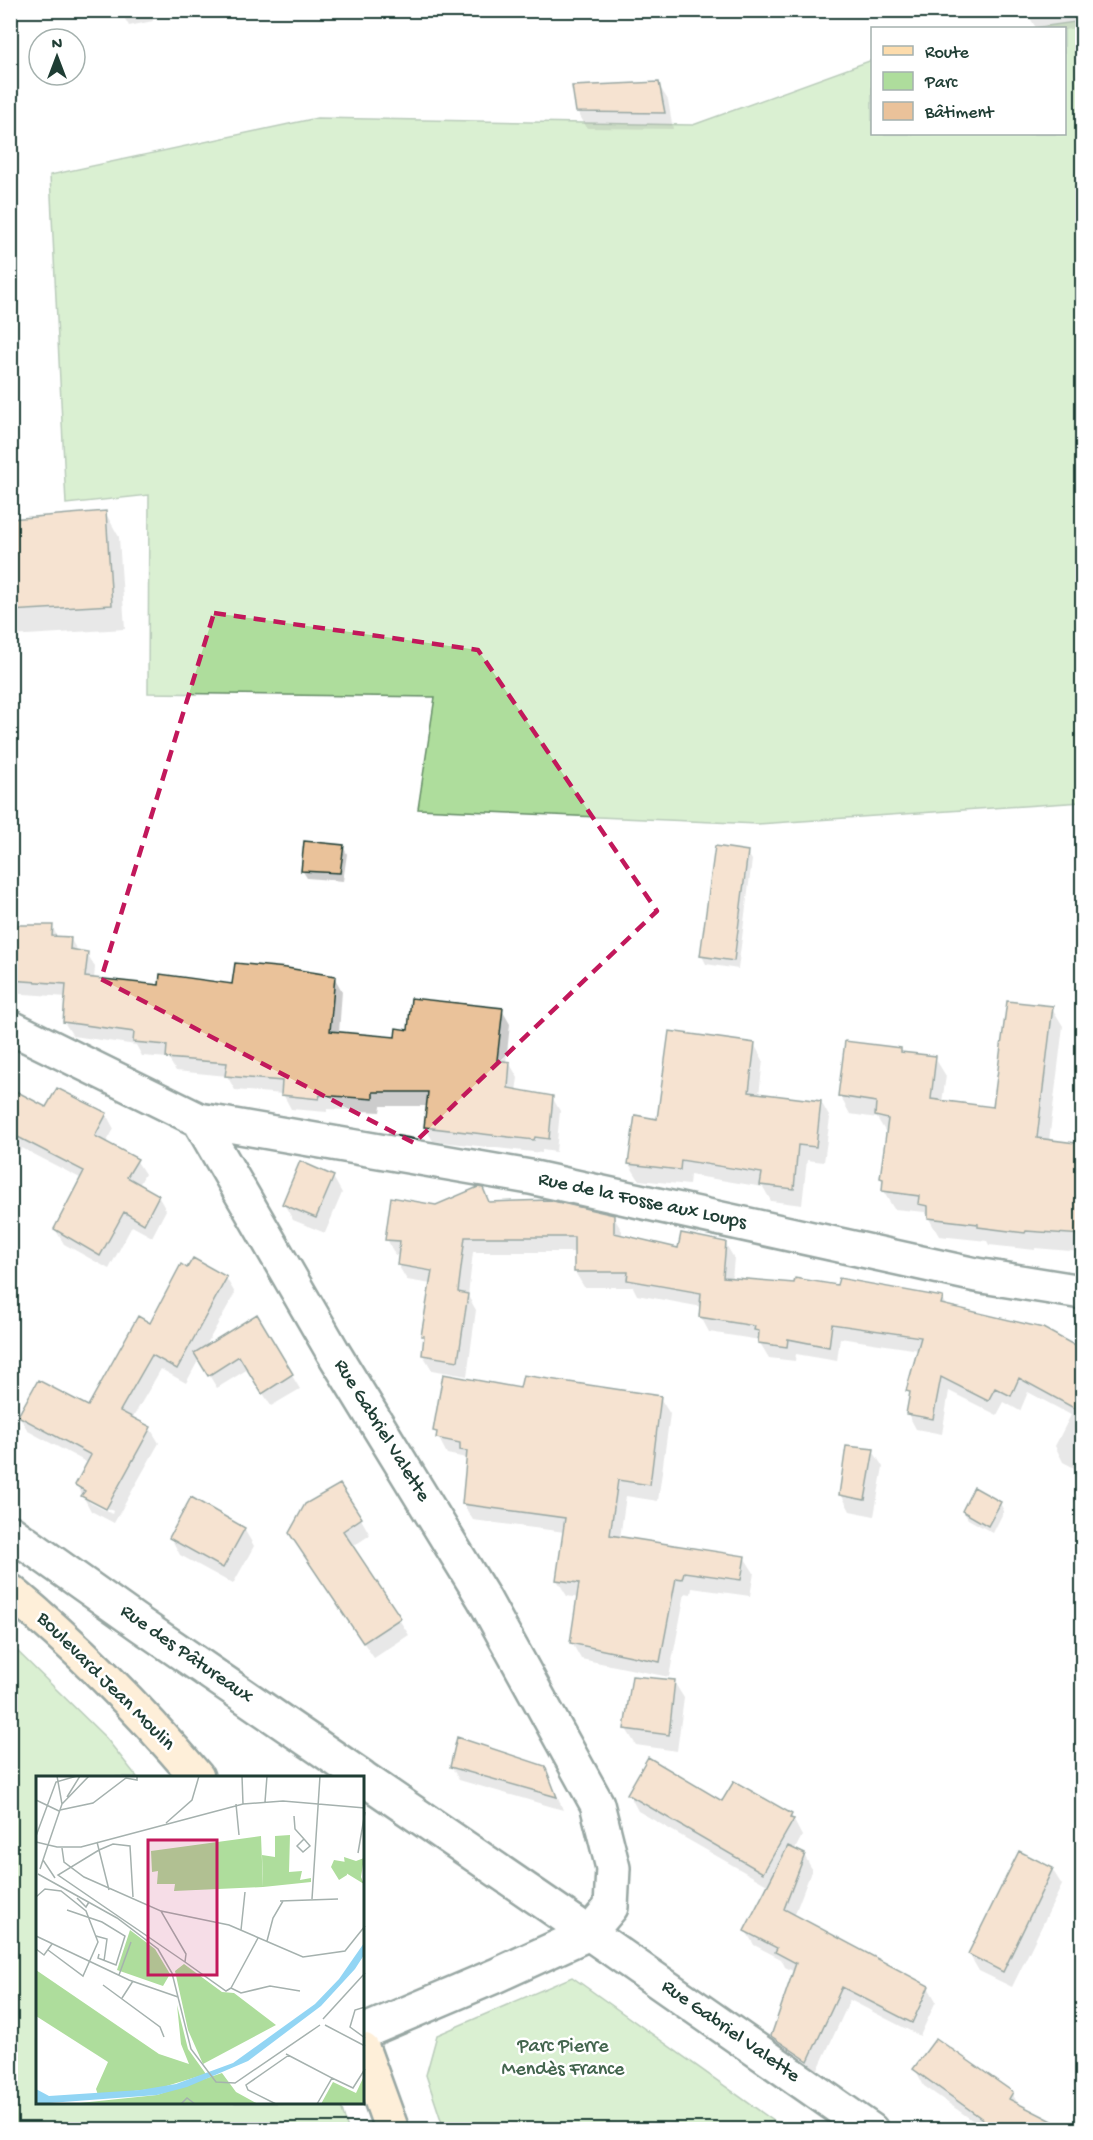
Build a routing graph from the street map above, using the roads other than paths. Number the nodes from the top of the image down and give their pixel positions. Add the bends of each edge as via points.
1 (10, 1027) edge
2 (199, 1120) junction
3 (1083, 1292) edge
4 (10, 1532) edge
5 (10, 1591) edge
6 (196, 1776) edge
7 (362, 1776) edge
8 (364, 1778) edge
9 (589, 1933) junction
10 (364, 2032) edge
11 (364, 2053) edge
12 (386, 2123) edge
13 (871, 2130) edge

1 - 2 street
2 - 3 street, Rue de la Fosse aux Loups via 530,1177 976,1275
2 - 9 street, Rue Gabriel Valette via 333,1352 484,1599 597,1804 613,1868 611,1907
4 - 7 street, Rue des Pâtureaux
5 - 6 main road, Boulevard Jean Moulin via 153,1725
8 - 9 street, Rue des Pâtureaux
9 - 10 street, Rue Gabriel Valette
9 - 13 street, Rue Gabriel Valette
11 - 12 main road

